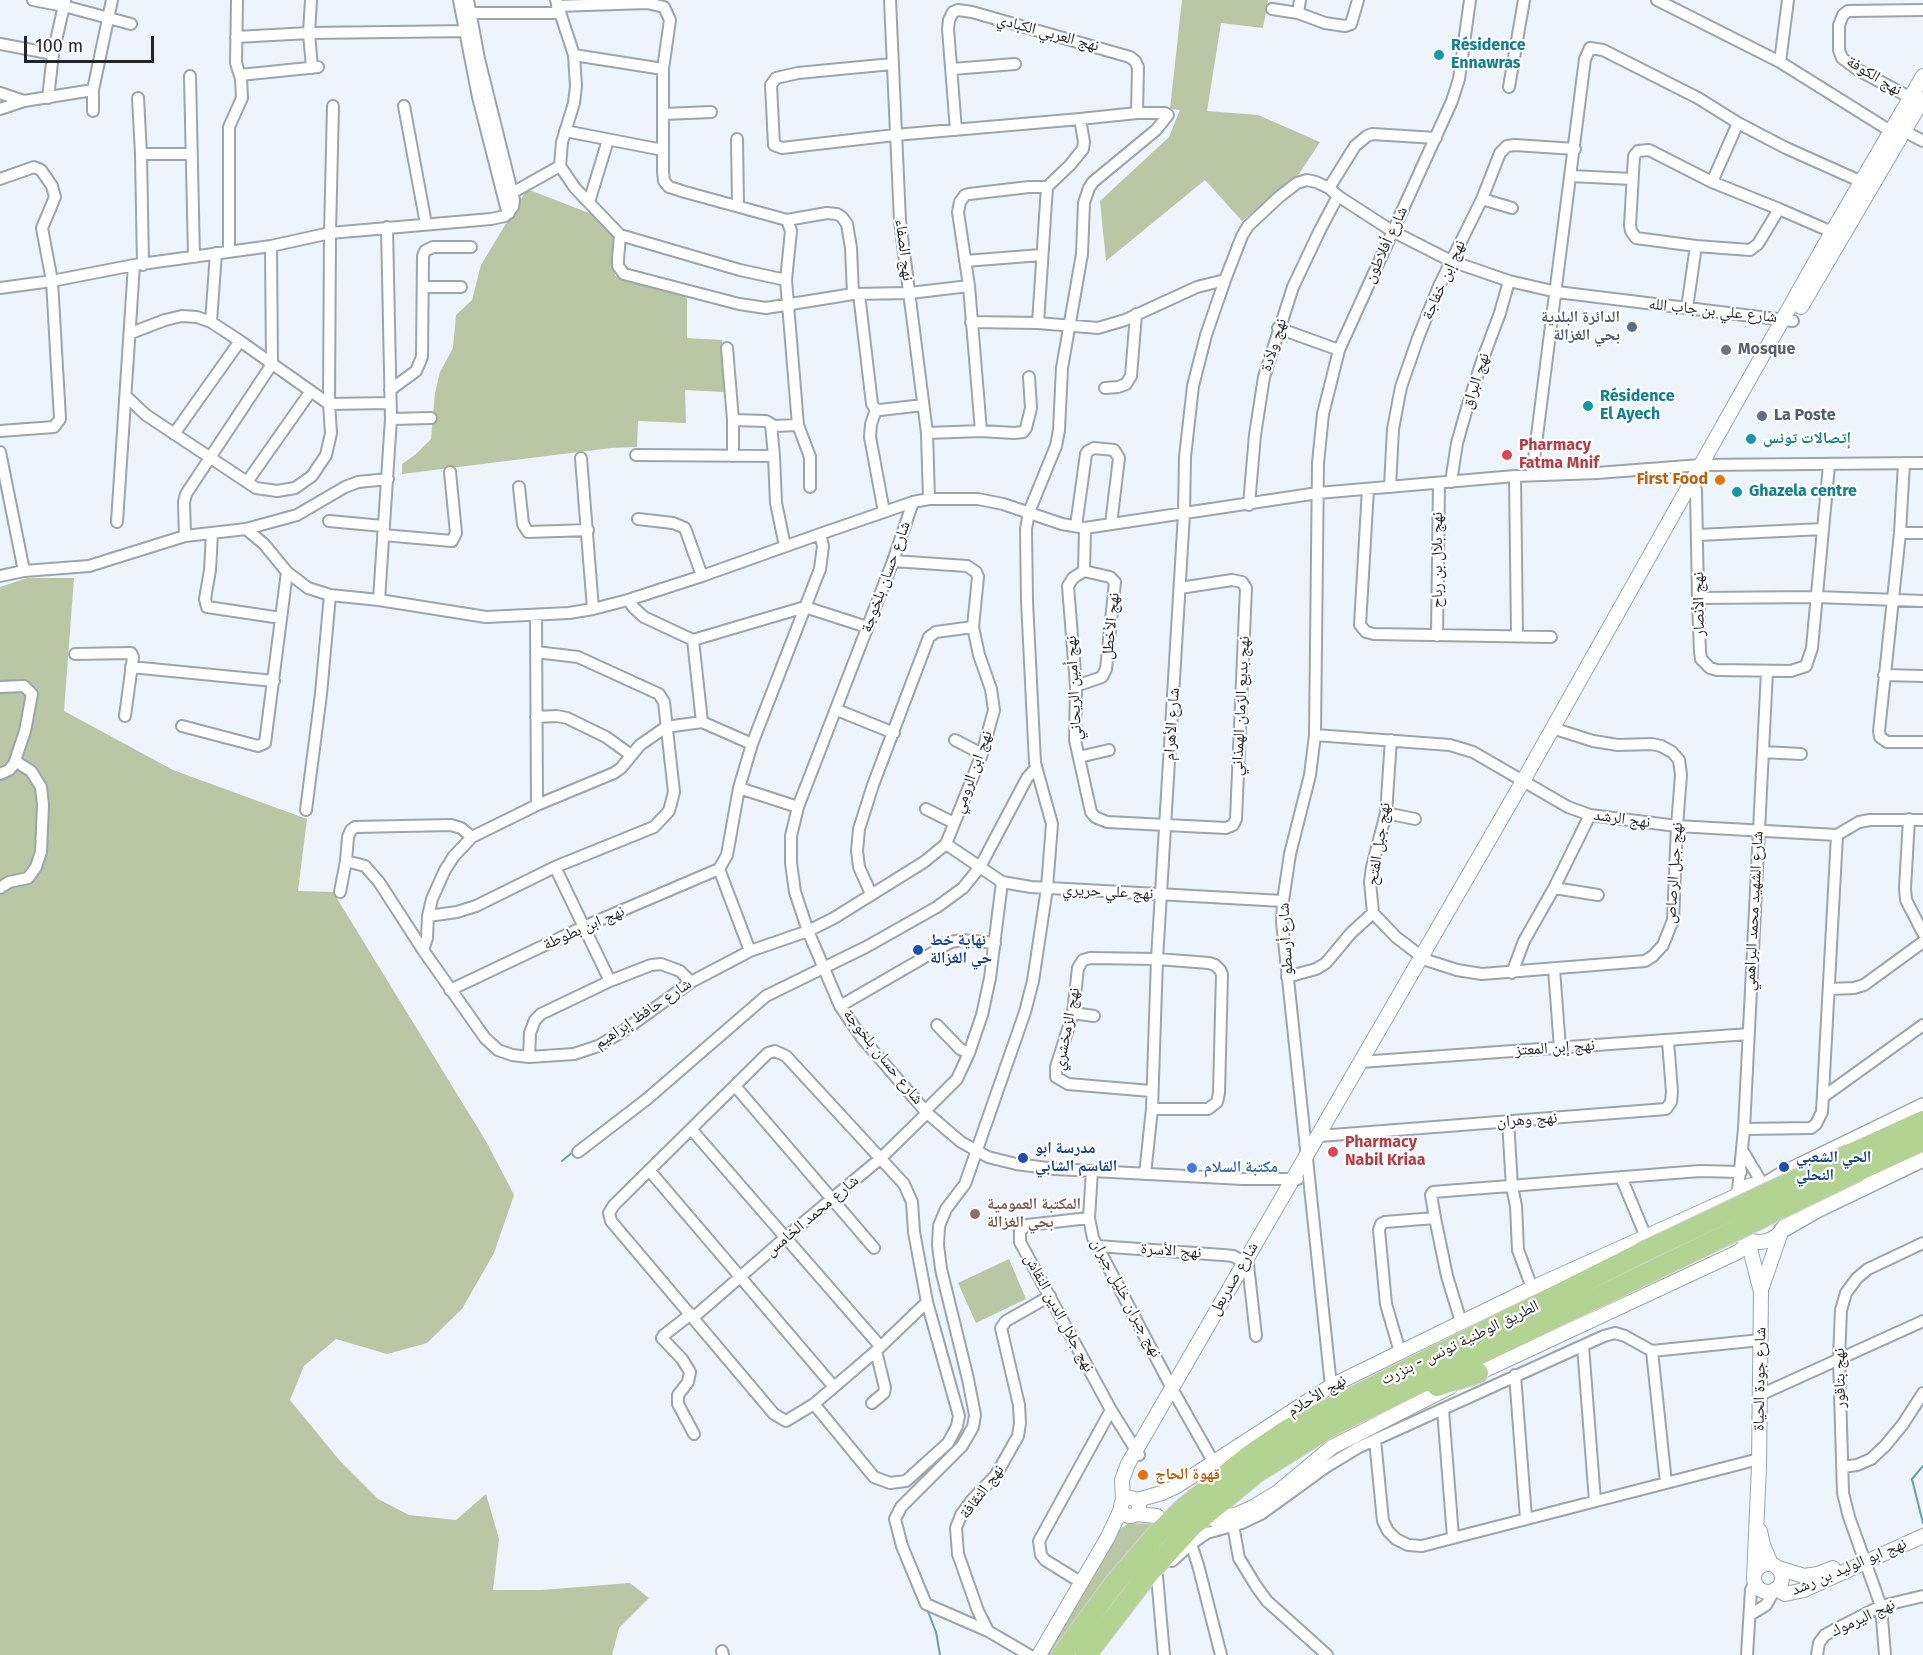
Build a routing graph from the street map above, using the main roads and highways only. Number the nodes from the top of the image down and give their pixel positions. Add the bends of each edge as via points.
1 (1923, 1106) edge
2 (1923, 1121) edge
3 (1923, 1141) edge
4 (1923, 1159) edge
5 (1854, 1163) junction
6 (1764, 1184) road end
7 (1781, 1231) road end
8 (1478, 1373) road end
9 (1299, 1445) junction
10 (1062, 1655) edge
11 (1086, 1655) edge

1 - 6 main road
2 - 5 highway, الطريق الوطنية تونس - بنزرت
3 - 5 highway, الطريق الوطنية تونس - بنزرت
4 - 7 main road
5 - 9 highway, الطريق الوطنية تونس - بنزرت, bridge via 1646,1274
5 - 10 highway, الطريق الوطنية تونس - بنزرت, bridge via 1643,1245 1287,1430 1200,1494 1157,1534
8 - 9 highway via 1420,1391
9 - 11 highway, الطريق الوطنية تونس - بنزرت via 1256,1473 1193,1525 1148,1574

